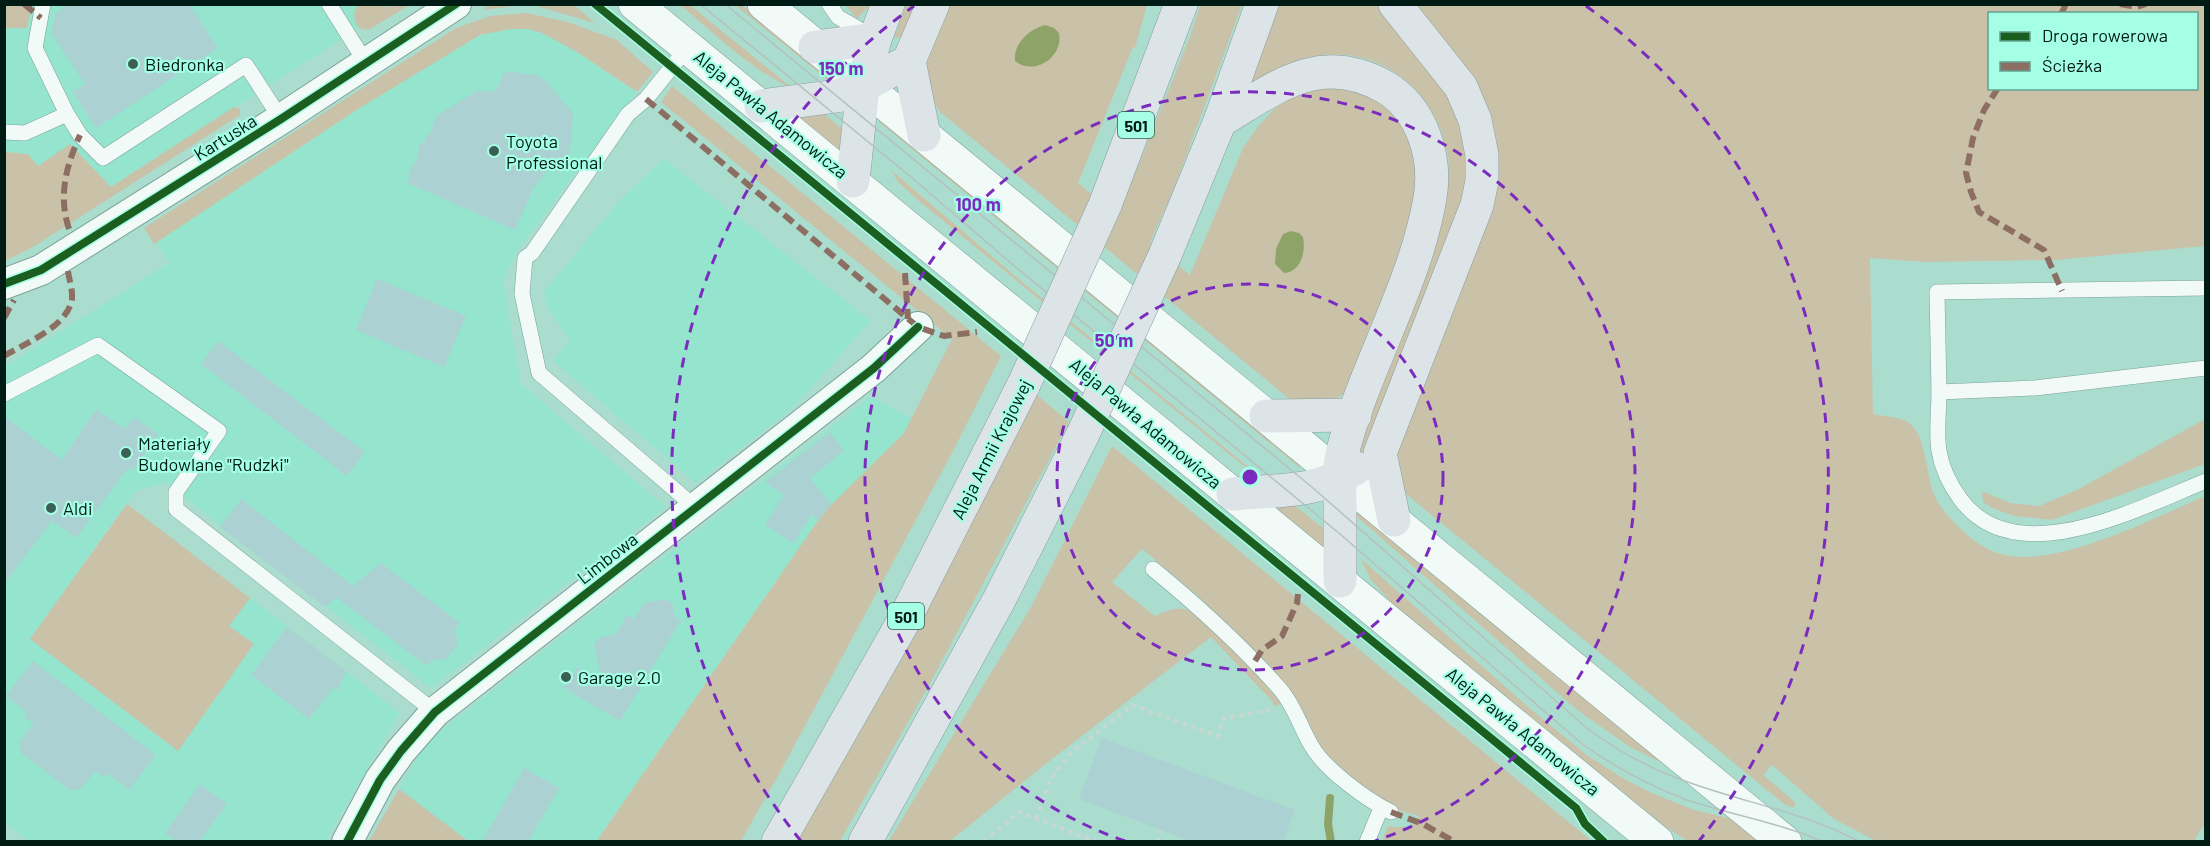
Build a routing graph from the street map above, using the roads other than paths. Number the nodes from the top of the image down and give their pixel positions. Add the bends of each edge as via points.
1 (44, 4) edge
2 (456, 4) edge
3 (636, 4) edge
4 (764, 4) edge
5 (829, 4) edge
6 (888, 4) edge
7 (933, 4) edge
8 (1170, 4) edge
9 (1181, 4) edge
10 (1262, 4) edge
11 (1395, 4) edge
12 (332, 5) edge
13 (875, 39) junction
14 (1167, 44) junction
15 (688, 47) junction
16 (815, 47) junction
17 (909, 61) junction
18 (366, 63) junction
19 (863, 86) junction
20 (761, 106) junction
21 (67, 114) junction
22 (281, 119) junction
23 (1220, 121) junction
24 (4, 132) edge
25 (924, 135) junction
26 (853, 181) junction
27 (4, 284) edge
28 (2205, 288) edge
29 (918, 327) dead end
30 (2205, 368) edge
31 (1938, 392) junction
32 (4, 394) edge
33 (1355, 415) junction
34 (1266, 416) junction
35 (1380, 453) junction
36 (1340, 478) junction
37 (2205, 481) edge
38 (1233, 495) junction
39 (696, 508) junction
40 (1394, 520) junction
41 (1153, 569) dead end
42 (1340, 581) junction
43 (435, 712) junction
44 (347, 842) edge
45 (778, 842) edge
46 (865, 842) edge
47 (1367, 842) edge
48 (1657, 842) edge
49 (1785, 842) edge

1 - 21 lane via 35,48
2 - 18 street, Kartuska
3 - 15 main road, Aleja Pawła Adamowicza
4 - 16 main road
5 - 13 lane via 838,17
6 - 13 main road
7 - 17 main road
8 - 14 main road
9 - 14 main road, Aleja Armii Krajowej / 501
10 - 23 main road
11 - 35 main road via 1461,87 1475,120 1482,181 1455,265
12 - 18 lane
13 - 16 main road
13 - 19 main road
14 - 45 main road, Aleja Armii Krajowej / 501, bridge via 1105,206 1023,384 902,624
15 - 20 main road, Aleja Pawła Adamowicza
15 - 39 lane via 646,99 628,114 525,258 522,294 539,373
16 - 19 main road
17 - 19 main road
17 - 25 main road
18 - 22 street, Kartuska
19 - 20 main road via 818,100
19 - 25 main road
19 - 26 main road
20 - 26 main road, Aleja Pawła Adamowicza
21 - 22 lane via 80,135 103,158 246,65
21 - 24 lane via 25,133
22 - 27 street, Kartuska via 42,270
23 - 33 main road via 1285,83 1325,71 1366,77 1396,94 1417,119 1431,161 1431,196 1417,249
23 - 46 main road, bridge via 1165,255 1083,434 999,600
25 - 34 main road
26 - 38 main road, Aleja Pawła Adamowicza
28 - 31 lane via 1937,292
29 - 39 street, Limbowa via 874,368
30 - 31 lane via 2035,388
31 - 37 lane via 1939,451 1947,481 1983,520 2018,534 2056,534 2093,525
32 - 43 lane via 98,345 219,432 176,492 176,509
33 - 34 main road
33 - 36 main road via 1341,457
34 - 36 main road
35 - 36 main road
35 - 40 main road
36 - 38 main road via 1313,488
36 - 40 main road
36 - 42 main road
38 - 42 main road, Aleja Pawła Adamowicza
39 - 43 street, Limbowa
40 - 49 main road
41 - 47 lane via 1255,661 1292,706 1312,748 1344,782 1386,810
42 - 48 main road, Aleja Pawła Adamowicza
43 - 44 street, Limbowa via 380,780

